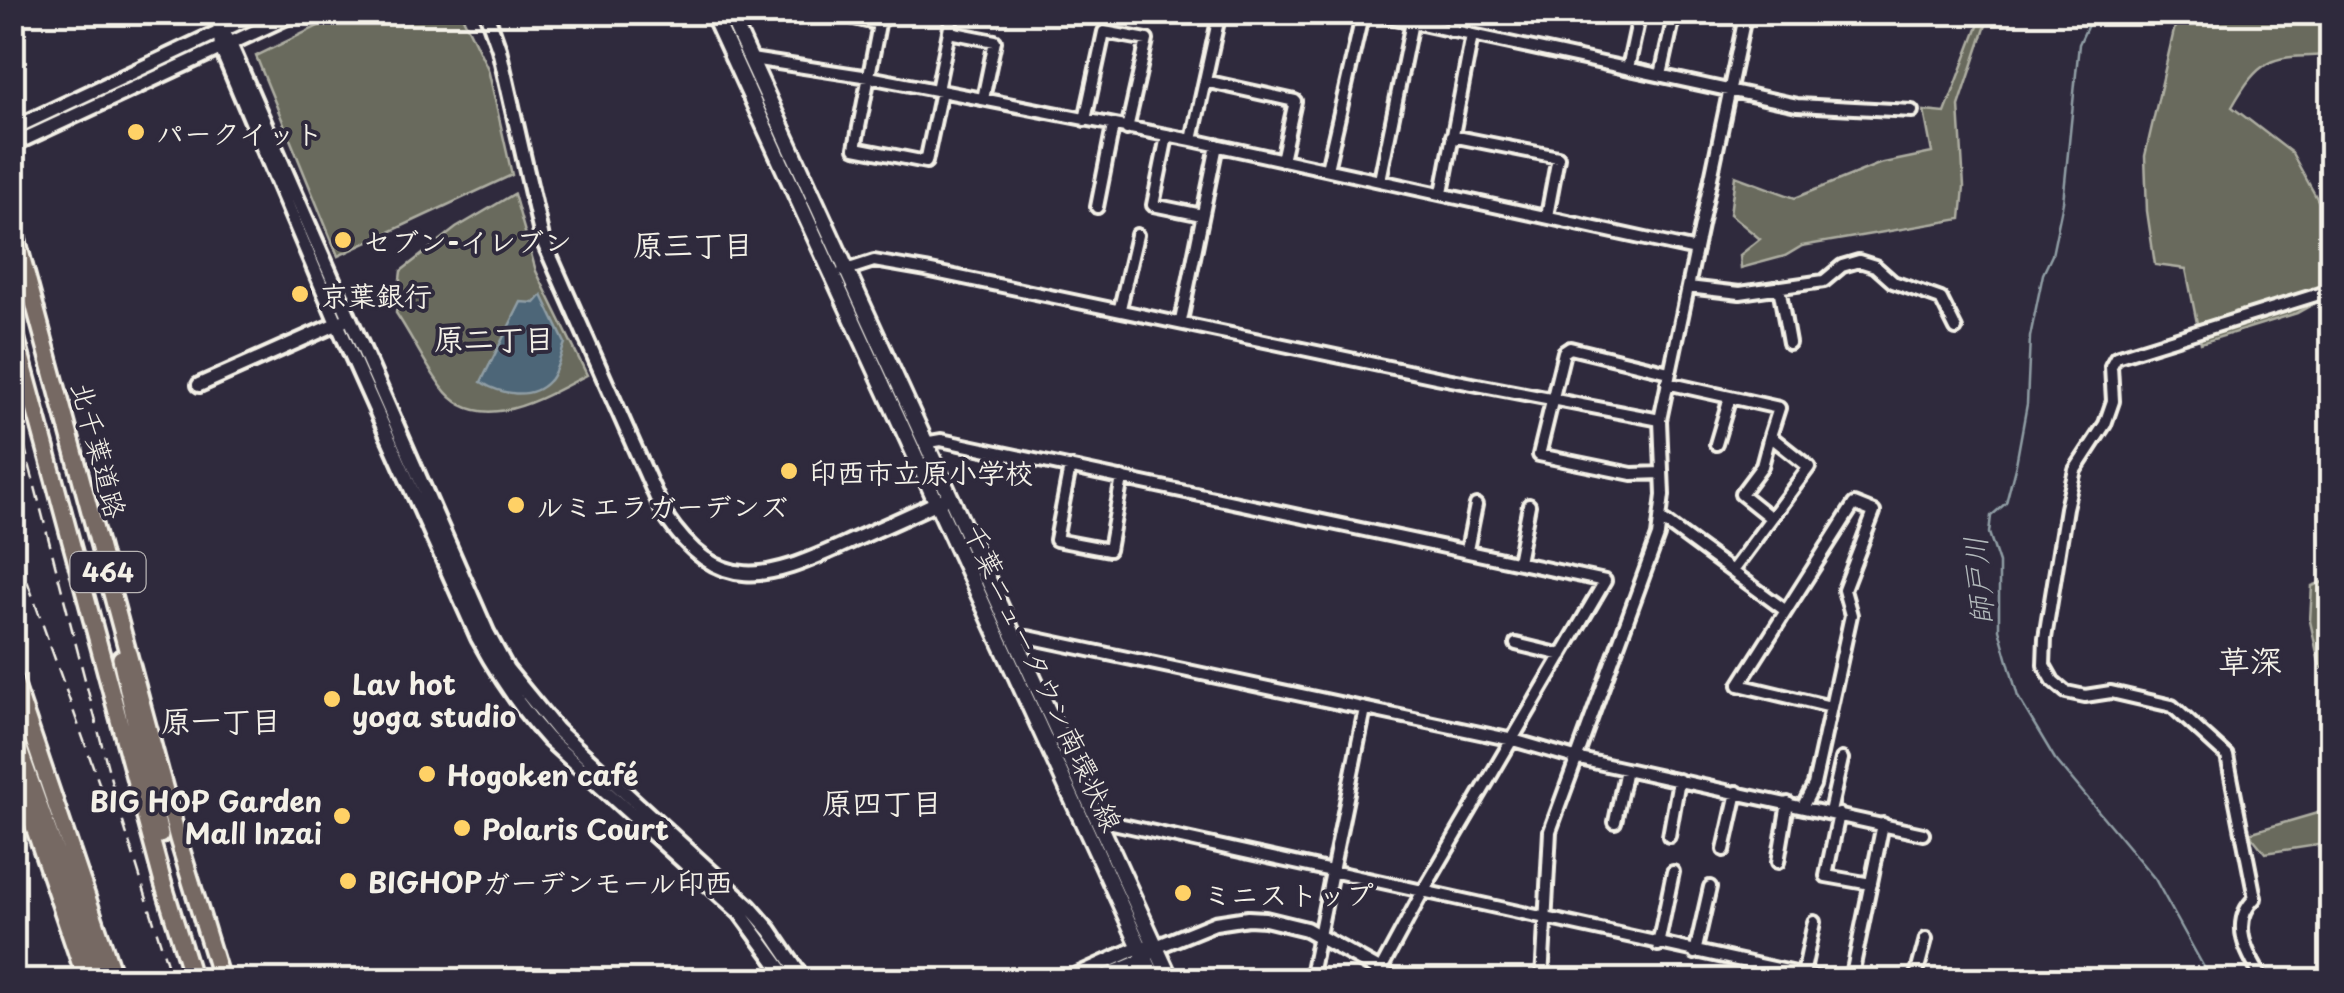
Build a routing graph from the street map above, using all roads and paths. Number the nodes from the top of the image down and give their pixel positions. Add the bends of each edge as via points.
1 (212, 12) edge
2 (261, 12) edge
3 (298, 12) edge
4 (486, 12) edge
5 (712, 12) edge
6 (729, 12) edge
7 (830, 12) edge
8 (953, 12) edge
9 (1220, 12) edge
10 (1365, 12) edge
11 (1455, 12) edge
12 (1640, 12) edge
13 (1674, 12) edge
14 (1746, 12) edge
15 (1412, 22) junction
16 (220, 30) junction
17 (1451, 30) junction
18 (949, 32) junction
19 (1472, 35) junction
20 (226, 46) junction
21 (750, 58) junction
22 (1628, 68) junction
23 (1661, 75) junction
24 (869, 77) junction
25 (1206, 81) junction
26 (939, 90) junction
27 (1729, 90) junction
28 (982, 99) junction
29 (1912, 111) dead end
30 (1085, 120) junction
31 (1113, 126) junction
32 (1127, 128) junction
33 (12, 129) edge
34 (1167, 136) junction
35 (1452, 136) junction
36 (1192, 140) junction
37 (12, 144) edge
38 (1217, 146) junction
39 (1282, 160) junction
40 (1328, 170) junction
41 (1380, 180) junction
42 (1442, 193) junction
43 (1097, 207) dead end
44 (1202, 215) junction
45 (1547, 216) junction
46 (12, 221) edge
47 (1137, 235) dead end
48 (1696, 250) junction
49 (839, 273) junction
50 (1688, 287) junction
51 (1779, 287) junction
52 (2332, 290) edge
53 (1120, 308) junction
54 (344, 320) junction
55 (1180, 321) junction
56 (12, 323) edge
57 (1956, 328) dead end
58 (1789, 343) dead end
59 (1668, 378) junction
60 (199, 384) dead end
61 (1730, 397) junction
62 (1551, 399) junction
63 (1660, 420) junction
64 (1770, 436) junction
65 (924, 443) junction
66 (1716, 444) dead end
67 (1070, 467) junction
68 (1662, 473) junction
69 (1122, 478) junction
70 (943, 500) junction
71 (1476, 506) dead end
72 (1529, 506) dead end
73 (1771, 518) junction
74 (1661, 519) junction
75 (1468, 550) junction
76 (1518, 562) junction
77 (1732, 571) junction
78 (116, 604) junction
79 (1786, 611) junction
80 (1016, 642) junction
81 (1516, 644) dead end
82 (1562, 656) junction
83 (12, 675) edge
84 (1831, 707) junction
85 (1365, 709) junction
86 (12, 730) edge
87 (1513, 740) junction
88 (1576, 758) junction
89 (1842, 759) dead end
90 (12, 762) edge
91 (1626, 769) junction
92 (1679, 780) junction
93 (1737, 792) junction
94 (1788, 803) junction
95 (1803, 806) junction
96 (1834, 813) junction
97 (1615, 822) dead end
98 (1099, 824) junction
99 (1884, 824) junction
100 (1923, 834) dead end
101 (1668, 836) dead end
102 (1724, 850) dead end
103 (1778, 862) dead end
104 (1334, 872) junction
105 (1673, 872) dead end
106 (163, 883) junction
107 (1871, 884) junction
108 (1710, 887) dead end
109 (1422, 892) junction
110 (1546, 921) junction
111 (1814, 922) dead end
112 (1321, 936) junction
113 (1926, 939) dead end
114 (1658, 945) junction
115 (1156, 947) junction
116 (1142, 953) junction
117 (1695, 953) junction
118 (1803, 975) junction
119 (1378, 976) edge
120 (86, 980) edge
121 (102, 980) edge
122 (114, 980) edge
123 (193, 980) edge
124 (221, 980) edge
125 (789, 980) edge
126 (804, 980) edge
127 (1066, 980) edge
128 (1096, 980) edge
129 (1155, 980) edge
130 (1171, 980) edge
131 (1310, 980) edge
132 (1397, 980) edge
133 (1542, 980) edge
134 (1828, 980) edge
135 (1851, 980) edge
136 (1915, 980) edge
137 (2263, 980) edge

1 - 16 street
2 - 16 street
3 - 20 street
4 - 70 street via 542,238 664,514 682,541 729,570 775,573
5 - 49 main road, 千葉ニュータウン南環状線
6 - 21 main road, 千葉ニュータウン南環状線
7 - 24 street via 880,24
8 - 18 street
9 - 25 street
10 - 15 street
10 - 40 street
11 - 17 street
12 - 22 street
13 - 23 street
14 - 27 street
15 - 17 street
15 - 41 street
16 - 20 street
16 - 33 street
17 - 19 street
18 - 26 street
18 - 28 street via 995,42
19 - 22 street
19 - 35 street
20 - 37 street
20 - 54 street
21 - 24 street
21 - 49 main road, 千葉ニュータウン南環状線
22 - 23 street
23 - 27 street
24 - 26 street
24 - 26 street via 856,148 926,162
25 - 36 street
25 - 39 street via 1296,101
26 - 28 street
27 - 29 street via 1797,105
27 - 48 street
28 - 30 street
30 - 31 street
30 - 32 street via 1104,32 1147,40
31 - 32 street
31 - 43 street
32 - 34 street
34 - 36 street
34 - 44 street via 1154,205
35 - 42 street
35 - 45 street via 1558,158
36 - 38 street
38 - 39 street
38 - 44 street
39 - 40 street
40 - 41 street
41 - 42 street
42 - 45 street
44 - 55 street
45 - 48 street
46 - 78 highway, 北千葉道路 / 464
47 - 53 street
48 - 50 street
49 - 53 street via 874,261
49 - 65 main road, 千葉ニュータウン南環状線
49 - 70 main road, 千葉ニュータウン南環状線
50 - 51 street
50 - 59 street
51 - 57 street via 1824,281 1860,261 1941,300
51 - 58 street
52 - 137 street via 2116,357 2105,424 2075,470 2044,638 2044,664 2066,692 2111,692 2172,706 2227,756 2255,898 2244,908 2240,930
53 - 55 street
54 - 60 street
54 - 125 street via 478,638 524,712 740,914
54 - 126 street via 507,669 556,730 749,906
55 - 62 street
56 - 106 highway, 北千葉道路 / 464
59 - 61 street
59 - 62 street via 1570,348
59 - 63 street
61 - 64 street via 1779,408
61 - 66 street
62 - 63 street
62 - 68 street via 1539,455 1632,474
63 - 68 street
64 - 73 street via 1762,466 1741,494
64 - 73 street via 1809,467
65 - 67 street via 940,440
65 - 70 main road, 千葉ニュータウン南環状線
67 - 69 street
67 - 69 street via 1056,540 1109,550
68 - 74 street
69 - 75 street
70 - 80 main road, 千葉ニュータウン南環状線
70 - 116 main road, 千葉ニュータウン南環状線
71 - 75 street
72 - 76 street
73 - 77 street
74 - 77 street
74 - 88 street
75 - 76 street
76 - 82 street via 1605,581
77 - 79 street
78 - 106 highway via 123,670 162,842
78 - 124 highway, 北千葉道路 / 464
79 - 84 street via 1739,685
79 - 84 street via 1854,504 1874,512 1844,590 1852,615
80 - 85 street via 1028,637
80 - 98 main road, 千葉ニュータウン南環状線
81 - 82 street
82 - 87 street
83 - 122 highway
84 - 95 street
85 - 87 street
85 - 104 street
86 - 121 highway
87 - 88 street
87 - 109 street
88 - 91 street
88 - 110 street via 1550,831
89 - 96 street
90 - 120 highway
91 - 92 street
91 - 97 street
92 - 93 street
92 - 101 street
93 - 94 street
93 - 102 street
94 - 95 street
94 - 103 street
95 - 96 street
96 - 99 street
96 - 107 street via 1826,876
98 - 104 street
98 - 115 main road, 千葉ニュータウン南環状線
99 - 100 street
99 - 107 street
104 - 109 street
104 - 112 street
105 - 114 street
106 - 123 highway, 北千葉道路 / 464
107 - 135 street
108 - 117 street
109 - 110 street
109 - 119 street
110 - 114 street
110 - 133 street
111 - 118 street
112 - 115 street via 1248,918 1215,923
112 - 119 street
112 - 131 street
113 - 136 street
114 - 117 street
115 - 116 street
115 - 130 main road, 千葉ニュータウン南環状線
116 - 127 street
116 - 128 street
116 - 129 main road, 千葉ニュータウン南環状線
117 - 118 street
118 - 134 street
119 - 132 street

